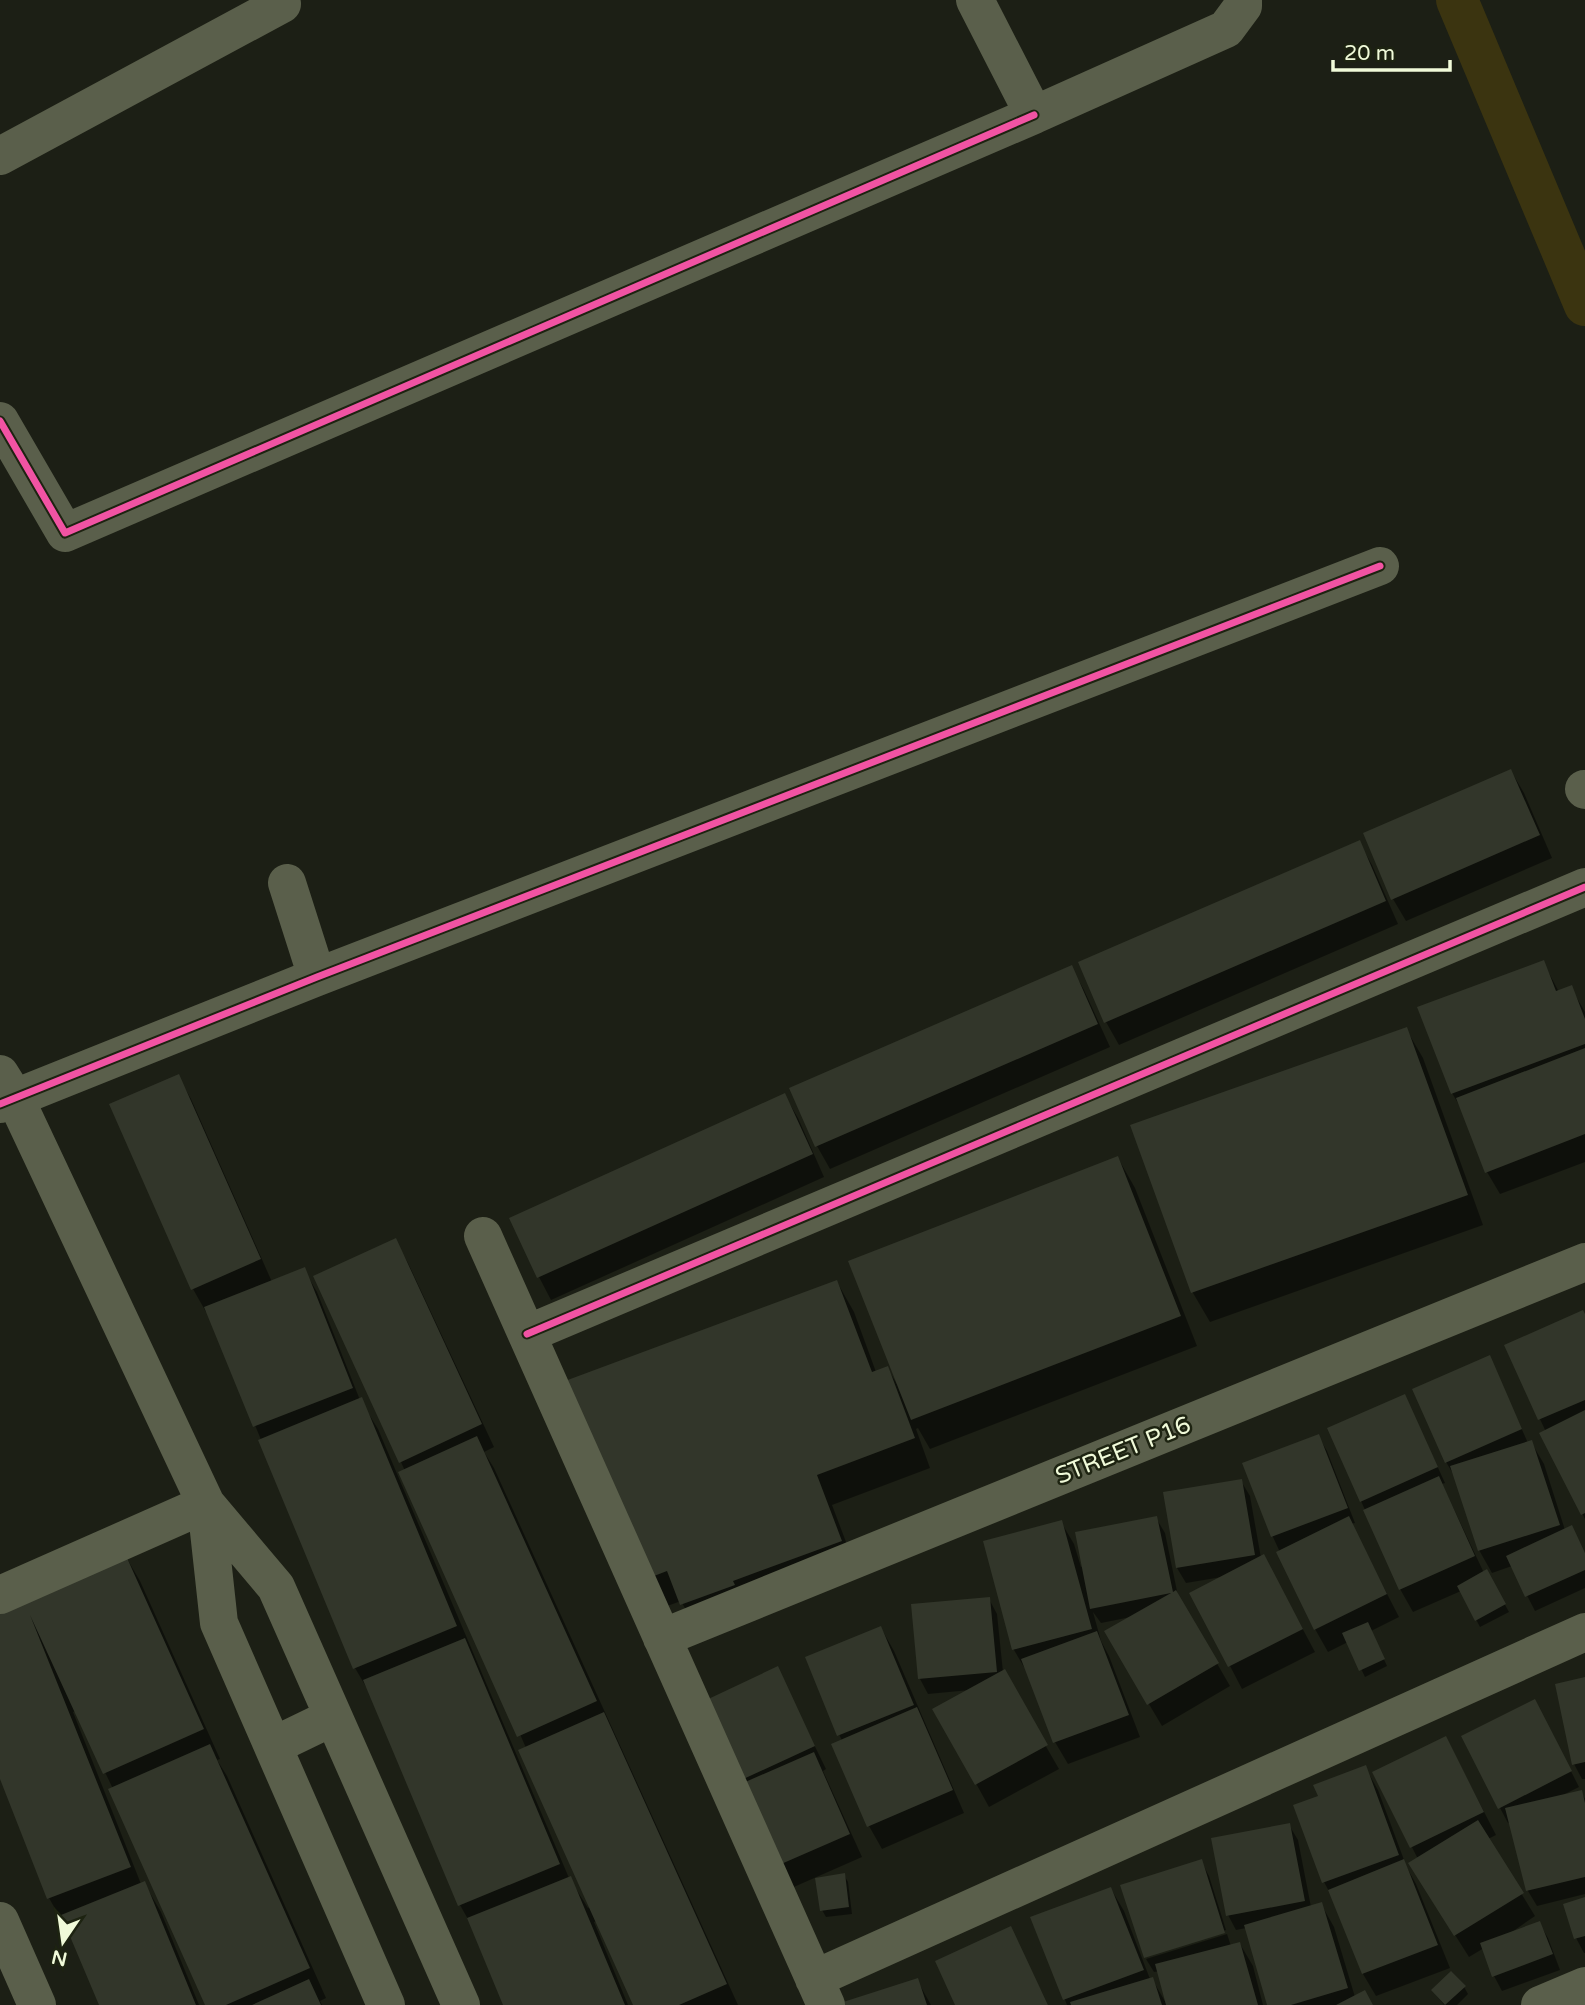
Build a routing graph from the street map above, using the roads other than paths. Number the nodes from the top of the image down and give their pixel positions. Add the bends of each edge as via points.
1 (975, 0) edge
2 (1243, 0) edge
3 (282, 4) dead end
4 (1034, 115) junction
5 (0, 156) edge
6 (0, 421) edge
7 (1380, 566) dead end
8 (287, 883) dead end
9 (1585, 887) edge
10 (317, 977) junction
11 (5, 1092) edge
12 (483, 1236) dead end
13 (1585, 1262) edge
14 (527, 1334) junction
15 (206, 1504) junction
16 (0, 1595) edge
17 (1585, 1632) edge
18 (662, 1638) junction
19 (333, 1717) junction
20 (272, 1746) junction
21 (4, 1940) edge
22 (1585, 1986) edge
23 (820, 1992) edge
24 (37, 2005) edge
25 (387, 2005) edge
26 (461, 2005) edge
27 (1540, 2005) edge

1 - 4 street
2 - 4 street via 1226,29
3 - 5 street
4 - 6 street via 65,533
7 - 10 street
8 - 10 street
9 - 14 street
10 - 11 street
11 - 15 street
12 - 14 street
13 - 18 street, STREET P16
14 - 18 street
15 - 16 street
15 - 19 street via 276,1587
15 - 20 street via 219,1623
17 - 23 street
18 - 23 street
19 - 20 street
19 - 26 street
20 - 25 street
21 - 24 street
22 - 27 street

